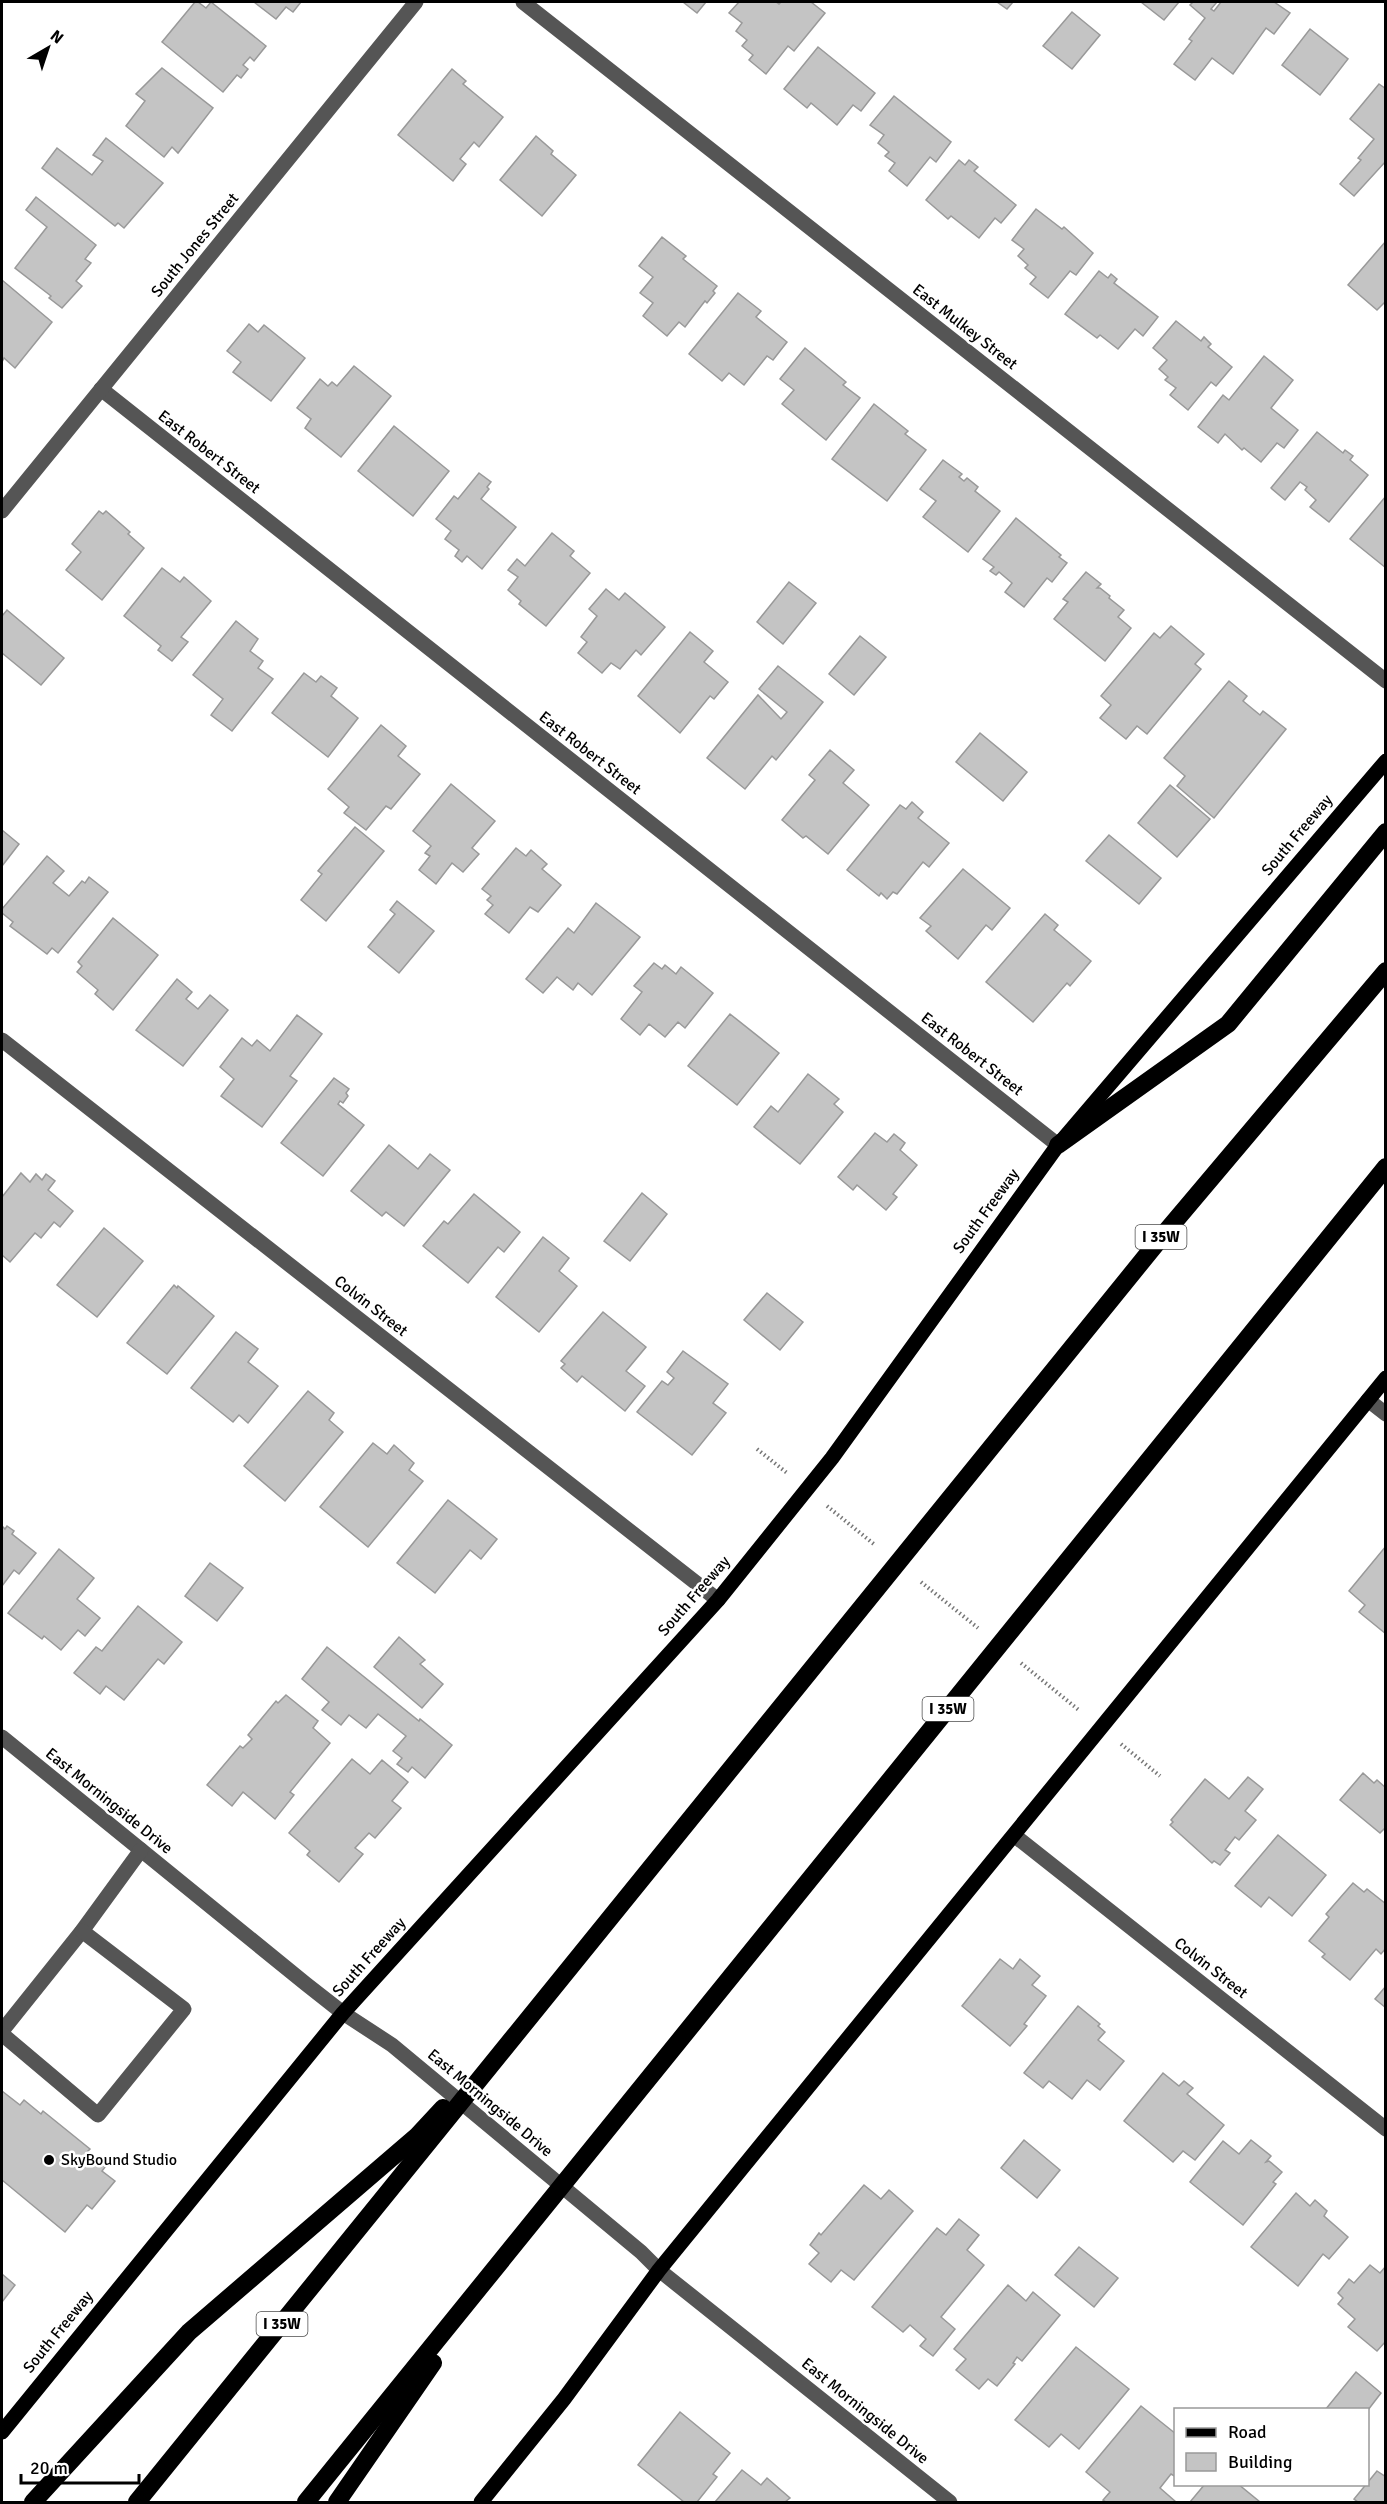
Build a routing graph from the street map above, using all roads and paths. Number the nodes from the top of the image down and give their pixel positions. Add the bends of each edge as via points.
1 (416, 2) edge
2 (523, 2) edge
3 (101, 390) junction
4 (2, 511) edge
5 (1386, 681) edge
6 (1386, 761) edge
7 (1386, 832) edge
8 (1386, 971) edge
9 (2, 1040) edge
10 (1058, 1145) junction
11 (1386, 1167) edge
12 (1386, 1378) edge
13 (1368, 1400) junction
14 (1386, 1414) edge
15 (757, 1449) dead end
16 (794, 1479) dead end
17 (821, 1501) dead end
18 (876, 1545) dead end
19 (913, 1575) dead end
20 (718, 1600) junction
21 (986, 1635) dead end
22 (1013, 1657) dead end
23 (1087, 1716) dead end
24 (2, 1737) edge
25 (1114, 1738) dead end
26 (1160, 1776) dead end
27 (1015, 1836) junction
28 (141, 1850) junction
29 (82, 1931) junction
30 (343, 2013) junction
31 (532, 2016) junction
32 (2, 2033) edge
33 (1386, 2129) edge
34 (511, 2251) junction
35 (659, 2270) junction
36 (2, 2432) edge
37 (33, 2502) edge
38 (137, 2502) edge
39 (306, 2502) edge
40 (337, 2502) edge
41 (481, 2502) edge
42 (950, 2502) edge

1 - 3 street, South Jones Street
2 - 5 street, East Mulkey Street
3 - 4 street, South Jones Street
3 - 10 street, East Robert Street
6 - 10 main road, South Freeway
7 - 10 highway via 1228,1024
8 - 31 highway, I 35W via 1164,1234
9 - 20 street, Colvin Street
10 - 20 main road, South Freeway via 832,1458
11 - 34 highway, I 35W
12 - 13 main road
13 - 14 street
13 - 27 main road
15 - 16 path
17 - 18 path
19 - 21 path
20 - 30 main road, South Freeway
22 - 23 path
24 - 28 street, East Morningside Drive
25 - 26 path
27 - 33 street, Colvin Street
27 - 35 main road
28 - 29 street
28 - 30 street, East Morningside Drive
29 - 32 street
29 - 32 street via 184,2009 98,2115
30 - 35 street, East Morningside Drive via 392,2045
30 - 36 main road, South Freeway
31 - 37 highway via 417,2136 189,2332
31 - 38 highway, I 35W
34 - 39 highway, I 35W
34 - 40 highway
35 - 41 main road via 564,2399
35 - 42 street, East Morningside Drive

